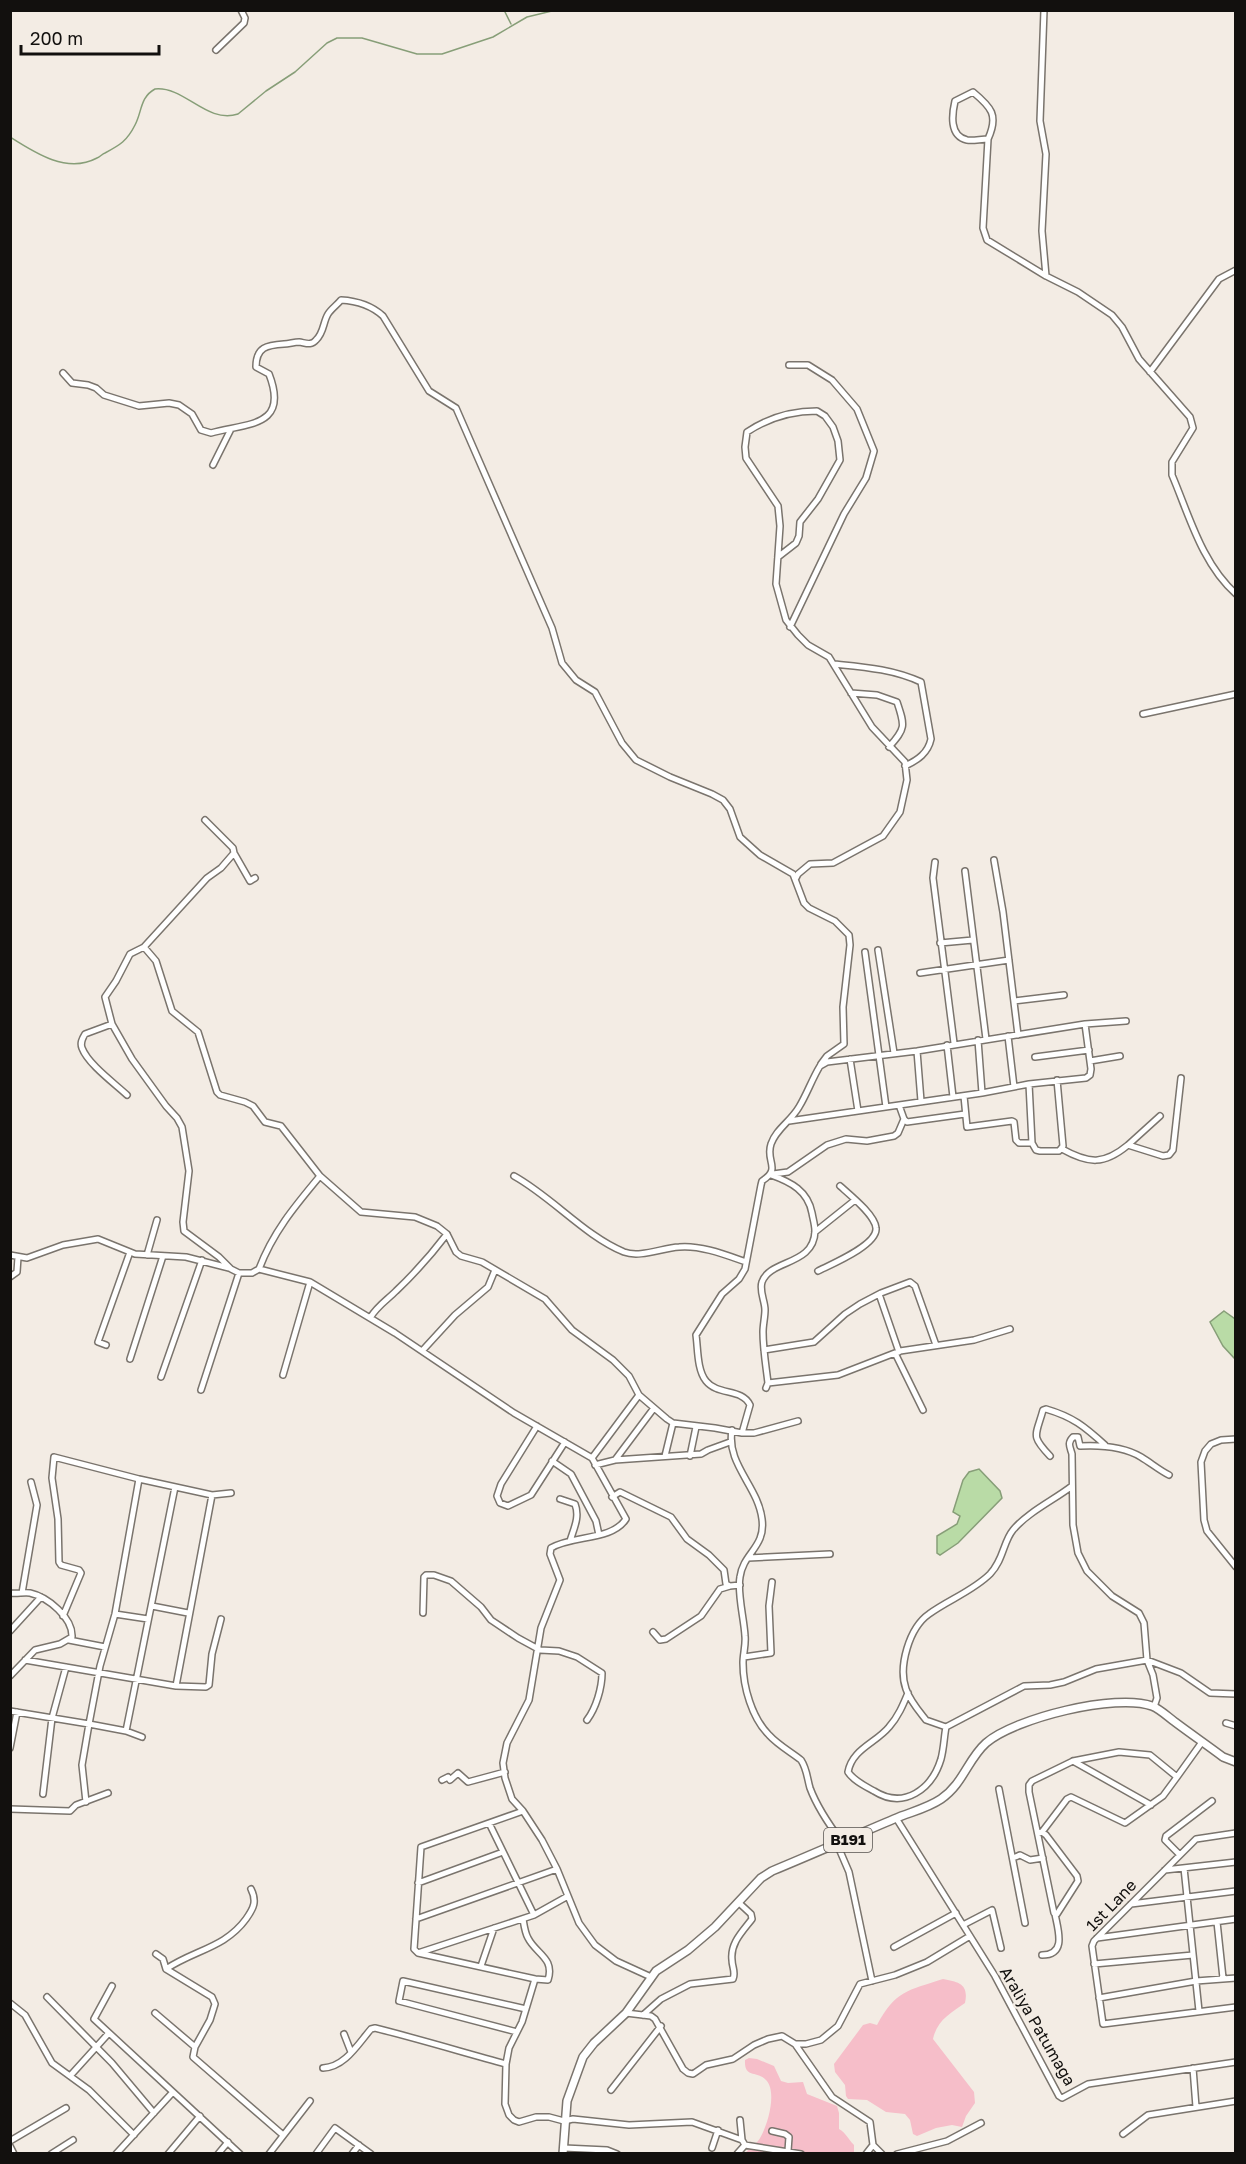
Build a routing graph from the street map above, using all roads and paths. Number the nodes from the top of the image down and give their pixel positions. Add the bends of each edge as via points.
1 (242, 10) edge
2 (1044, 10) edge
3 (216, 50) dead end
4 (987, 139) junction
5 (1236, 270) edge
6 (1046, 276) junction
7 (789, 365) dead end
8 (1150, 372) junction
9 (63, 373) dead end
10 (231, 429) junction
11 (213, 465) dead end
12 (778, 557) junction
13 (1236, 594) edge
14 (790, 627) junction
15 (834, 664) junction
16 (851, 693) junction
17 (1236, 694) edge
18 (1143, 714) dead end
19 (889, 747) junction
20 (905, 766) junction
21 (205, 820) dead end
22 (234, 853) junction
23 (994, 860) dead end
24 (935, 862) dead end
25 (964, 871) dead end
26 (255, 878) dead end
27 (796, 878) junction
28 (973, 940) junction
29 (940, 943) junction
30 (144, 946) junction
31 (878, 950) dead end
32 (865, 952) dead end
33 (1009, 960) junction
34 (976, 966) junction
35 (944, 970) junction
36 (920, 974) dead end
37 (1064, 995) dead end
38 (1014, 1001) junction
39 (1126, 1021) dead end
40 (112, 1024) junction
41 (1085, 1024) junction
42 (1018, 1035) junction
43 (1008, 1036) junction
44 (986, 1039) junction
45 (978, 1040) junction
46 (954, 1043) junction
47 (946, 1045) junction
48 (1089, 1050) junction
49 (917, 1051) junction
50 (894, 1053) junction
51 (879, 1055) junction
52 (1120, 1056) dead end
53 (1035, 1057) dead end
54 (850, 1059) junction
55 (1090, 1061) junction
56 (820, 1066) junction
57 (1180, 1078) dead end
58 (1056, 1080) junction
59 (1029, 1084) junction
60 (1014, 1087) junction
61 (982, 1093) junction
62 (127, 1095) dead end
63 (964, 1096) junction
64 (953, 1097) junction
65 (921, 1101) junction
66 (899, 1105) junction
67 (886, 1107) junction
68 (858, 1111) junction
69 (966, 1114) junction
70 (1160, 1116) dead end
71 (904, 1119) junction
72 (788, 1121) junction
73 (1032, 1143) junction
74 (1128, 1145) junction
75 (1062, 1149) junction
76 (771, 1175) junction
77 (320, 1176) junction
78 (514, 1176) dead end
79 (840, 1186) dead end
80 (855, 1200) junction
81 (157, 1220) dead end
82 (815, 1232) junction
83 (447, 1234) junction
84 (130, 1252) junction
85 (10, 1255) edge
86 (147, 1255) junction
87 (163, 1256) junction
88 (18, 1257) junction
89 (202, 1260) junction
90 (746, 1262) junction
91 (231, 1269) junction
92 (259, 1269) junction
93 (495, 1270) junction
94 (819, 1271) dead end
95 (239, 1273) junction
96 (10, 1277) edge
97 (310, 1282) junction
98 (879, 1294) junction
99 (370, 1318) junction
100 (1010, 1329) dead end
101 (106, 1345) dead end
102 (936, 1345) junction
103 (764, 1350) junction
104 (422, 1351) junction
105 (897, 1353) junction
106 (130, 1359) dead end
107 (283, 1375) dead end
108 (161, 1377) dead end
109 (201, 1390) dead end
110 (639, 1395) junction
111 (654, 1408) junction
112 (923, 1410) dead end
113 (798, 1421) dead end
114 (673, 1423) junction
115 (537, 1426) junction
116 (696, 1427) junction
117 (732, 1430) junction
118 (742, 1433) junction
119 (1236, 1439) edge
120 (565, 1442) junction
121 (730, 1442) junction
122 (1106, 1446) junction
123 (665, 1456) junction
124 (690, 1456) junction
125 (1050, 1456) dead end
126 (592, 1458) junction
127 (615, 1460) junction
128 (552, 1461) junction
129 (595, 1465) junction
130 (1169, 1475) dead end
131 (139, 1479) junction
132 (31, 1482) dead end
133 (1072, 1486) junction
134 (175, 1487) junction
135 (231, 1493) dead end
136 (212, 1496) junction
137 (612, 1497) junction
138 (560, 1499) dead end
139 (599, 1535) junction
140 (570, 1541) junction
141 (830, 1554) dead end
142 (748, 1558) junction
143 (1236, 1567) edge
144 (772, 1582) dead end
145 (740, 1585) junction
146 (730, 1586) junction
147 (10, 1593) edge
148 (22, 1593) junction
149 (41, 1597) junction
150 (152, 1606) junction
151 (188, 1613) junction
152 (423, 1613) dead end
153 (115, 1614) junction
154 (63, 1616) junction
155 (148, 1619) junction
156 (221, 1619) dead end
157 (10, 1631) edge
158 (653, 1632) dead end
159 (69, 1640) junction
160 (105, 1647) junction
161 (537, 1648) junction
162 (744, 1657) junction
163 (25, 1660) junction
164 (1147, 1660) junction
165 (66, 1667) junction
166 (98, 1673) junction
167 (10, 1676) edge
168 (136, 1680) junction
169 (176, 1686) junction
170 (908, 1693) junction
171 (1236, 1694) edge
172 (1154, 1707) junction
173 (14, 1712) edge
174 (52, 1718) junction
175 (587, 1720) dead end
176 (1226, 1723) dead end
177 (88, 1724) junction
178 (1236, 1726) edge
179 (946, 1727) junction
180 (126, 1731) junction
181 (142, 1737) dead end
182 (1202, 1742) junction
183 (10, 1748) edge
184 (1073, 1761) junction
185 (1236, 1762) edge
186 (505, 1772) junction
187 (1177, 1777) junction
188 (442, 1780) dead end
189 (999, 1789) dead end
190 (108, 1793) dead end
191 (43, 1794) dead end
192 (1212, 1801) dead end
193 (86, 1802) junction
194 (1151, 1805) junction
195 (10, 1809) edge
196 (523, 1811) junction
197 (896, 1818) junction
198 (489, 1823) junction
199 (1040, 1832) junction
200 (1236, 1833) edge
201 (840, 1843) junction
202 (503, 1852) junction
203 (1179, 1854) junction
204 (1013, 1858) junction
205 (1043, 1858) junction
206 (1236, 1862) edge
207 (1184, 1868) junction
208 (557, 1869) junction
209 (1165, 1870) junction
210 (418, 1883) junction
211 (518, 1883) junction
212 (251, 1888) dead end
213 (1236, 1891) edge
214 (568, 1896) junction
215 (1187, 1898) junction
216 (738, 1902) junction
217 (1131, 1904) junction
218 (956, 1913) junction
219 (1055, 1914) junction
220 (534, 1915) junction
221 (416, 1919) junction
222 (523, 1919) junction
223 (1236, 1919) edge
224 (1217, 1922) junction
225 (1025, 1923) dead end
226 (963, 1925) junction
227 (1190, 1926) junction
228 (494, 1928) junction
229 (970, 1936) junction
230 (1097, 1938) junction
231 (894, 1947) dead end
232 (1001, 1948) dead end
233 (418, 1953) junction
234 (156, 1954) dead end
235 (1042, 1955) dead end
236 (1193, 1955) junction
237 (1094, 1964) junction
238 (481, 1966) junction
239 (166, 1969) junction
240 (651, 1977) junction
241 (1223, 1978) junction
242 (1236, 1978) edge
243 (535, 1979) junction
244 (872, 1981) junction
245 (1196, 1981) junction
246 (112, 1986) dead end
247 (46, 1997) dead end
248 (1099, 1998) junction
249 (10, 2003) edge
250 (1236, 2007) edge
251 (526, 2009) junction
252 (1199, 2012) junction
253 (155, 2013) dead end
254 (626, 2013) junction
255 (643, 2014) junction
256 (661, 2026) junction
257 (517, 2032) junction
258 (108, 2034) junction
259 (344, 2034) dead end
260 (795, 2044) junction
261 (96, 2046) junction
262 (195, 2046) junction
263 (351, 2052) junction
264 (1236, 2062) edge
265 (506, 2064) junction
266 (1192, 2067) junction
267 (323, 2068) dead end
268 (70, 2076) junction
269 (611, 2090) dead end
270 (173, 2092) junction
271 (310, 2101) dead end
272 (1236, 2101) edge
273 (1196, 2107) junction
274 (66, 2108) dead end
275 (154, 2113) junction
276 (200, 2116) junction
277 (740, 2120) dead end
278 (564, 2121) junction
279 (981, 2123) dead end
280 (718, 2130) junction
281 (772, 2131) dead end
282 (1123, 2134) dead end
283 (134, 2135) junction
284 (283, 2135) junction
285 (73, 2140) dead end
286 (10, 2141) edge
287 (228, 2142) junction
288 (743, 2142) junction
289 (359, 2145) junction
290 (873, 2145) junction
291 (10, 2146) edge
292 (712, 2148) dead end
293 (563, 2151) edge
294 (788, 2151) junction
295 (14, 2154) edge
296 (51, 2154) edge
297 (116, 2154) edge
298 (168, 2154) edge
299 (218, 2154) edge
300 (240, 2154) edge
301 (269, 2154) edge
302 (316, 2154) edge
303 (352, 2154) edge
304 (370, 2154) edge
305 (616, 2154) edge
306 (737, 2154) edge
307 (801, 2154) edge
308 (866, 2154) edge
309 (882, 2154) edge
310 (897, 2154) edge

1 - 3 street via 244,23
2 - 6 street via 1040,121 1046,154 1042,231
4 - 4 street via 994,126 989,105 973,92 955,101 951,117 958,134 966,140
4 - 6 street via 983,228 987,240
5 - 8 street via 1219,279
6 - 8 street via 1112,315
7 - 14 street via 808,365 832,380 857,409 874,451 866,478 844,513
8 - 13 street via 1193,422 1191,434 1172,462 1172,475 1205,552 1222,581
9 - 10 street via 72,384 88,385 104,395 139,406 179,405 207,432
10 - 11 street
10 - 27 street via 256,423 270,414 273,388 269,374 256,367 259,352 276,344 315,342 327,316 341,300 374,307 429,391 456,408 552,628 562,663 576,680 595,692 622,743 636,760 723,800 740,837
12 - 12 street via 778,506 746,458 747,432 778,417 817,411 833,427 840,460 800,522 796,543
12 - 14 street via 776,584
14 - 15 street
15 - 16 street
15 - 20 street via 884,669 921,682 931,739 922,756
16 - 19 street
16 - 19 street via 877,694 897,702 903,730
17 - 18 street
19 - 20 street
20 - 27 street via 906,788 900,812 883,836 833,863 810,864
21 - 22 street via 234,848
22 - 26 street via 250,881
22 - 30 street
23 - 33 street
24 - 29 street
25 - 28 street
27 - 56 street via 804,903 835,921 849,935 844,1044
28 - 29 street
28 - 34 street
29 - 35 street
30 - 40 street via 130,954 106,992
30 - 77 street via 156,961 172,1011 198,1032 217,1092 253,1106 265,1122 280,1126
31 - 50 street
32 - 51 street
33 - 34 street
33 - 38 street
34 - 35 street
34 - 44 street
35 - 36 street
35 - 46 street
37 - 38 street
38 - 42 street
39 - 41 street
40 - 62 street via 85,1034 82,1048
40 - 91 street via 182,1128 189,1171 184,1231
41 - 42 street
41 - 48 street
42 - 43 street
43 - 44 street
43 - 60 street
44 - 45 street
45 - 46 street
45 - 61 street
46 - 47 street
47 - 49 street
47 - 64 street
48 - 53 street
48 - 55 street
49 - 50 street
49 - 65 street
50 - 51 street
51 - 54 street
51 - 67 street
52 - 55 street
54 - 56 street
54 - 68 street
55 - 58 street via 1090,1075 1086,1078
56 - 72 street via 799,1109
57 - 74 street via 1173,1150 1163,1156
58 - 59 street
58 - 75 street
59 - 60 street
59 - 73 street
60 - 61 street
61 - 63 street
63 - 64 street
63 - 69 street
64 - 65 street
65 - 66 street
66 - 67 street
66 - 71 street
67 - 68 street
68 - 72 street
69 - 71 street via 907,1122
69 - 73 street via 968,1127 1012,1121 1016,1140
70 - 74 street
71 - 76 street via 894,1136 846,1139 827,1145 788,1172
72 - 76 street via 771,1144
73 - 75 street via 1040,1152
74 - 75 street via 1116,1155 1091,1161
76 - 82 street via 786,1180 805,1195
76 - 90 street via 762,1181
77 - 83 street via 361,1212 415,1217
77 - 92 street via 283,1223
78 - 90 street via 597,1237 626,1252 681,1247
79 - 80 street
80 - 82 street
80 - 94 street via 871,1217 876,1234 867,1244
81 - 86 street
82 - 103 street via 802,1256 769,1273 762,1282
83 - 93 street via 461,1256
83 - 99 street via 429,1259 376,1307
84 - 86 street
84 - 88 street via 98,1239
84 - 101 street via 98,1342
85 - 88 street
86 - 87 street
87 - 89 street
87 - 106 street
88 - 96 street via 16,1272
89 - 91 street
89 - 108 street
90 - 118 street via 739,1279 722,1294 696,1335 700,1365 708,1383 742,1395 749,1403
91 - 95 street
92 - 95 street
92 - 97 street
93 - 104 street via 488,1287
93 - 110 street via 545,1299 572,1330 621,1368
95 - 109 street
97 - 99 street
97 - 107 street
98 - 102 street via 913,1283
98 - 103 street via 844,1314 814,1342
98 - 105 street
99 - 104 street
100 - 102 street via 974,1341
102 - 105 street
103 - 105 street via 767,1385 837,1375
104 - 115 street
105 - 112 street
110 - 111 street
110 - 126 street
111 - 114 street
111 - 127 street
113 - 118 street
114 - 116 street
114 - 123 street
115 - 120 street
115 - 128 street via 501,1484 497,1496 500,1503 508,1506 531,1495
116 - 117 street
116 - 124 street
117 - 118 street
117 - 121 street
119 - 143 street via 1211,1444 1201,1462 1207,1531
120 - 126 street
120 - 128 street
121 - 124 street
121 - 142 street via 756,1496 762,1520 762,1537
122 - 125 street via 1084,1426 1046,1409 1036,1441
122 - 130 street via 1140,1456
122 - 133 street via 1080,1446 1078,1437 1070,1440
123 - 124 street
123 - 127 street
126 - 129 street
127 - 129 street
128 - 139 street via 571,1474 596,1521
129 - 137 street
131 - 134 street
131 - 153 street
131 - 154 street via 54,1456 52,1478 59,1562 81,1573
132 - 148 street via 37,1505
133 - 164 street via 1078,1553 1106,1591 1139,1613 1144,1623
133 - 170 street via 1014,1528 1003,1556 985,1578 926,1616 917,1627 903,1674
134 - 136 street
134 - 150 street
135 - 136 street
136 - 151 street
137 - 139 street via 626,1519 620,1527
137 - 146 street via 620,1492 671,1517 687,1539 724,1570 726,1584
138 - 140 street via 575,1504 578,1511
139 - 140 street
140 - 161 street via 551,1548 560,1580 547,1609
141 - 142 street
142 - 145 street via 739,1577
144 - 162 street via 771,1653
145 - 146 street
145 - 162 street via 746,1638
146 - 158 street via 720,1589 701,1616 666,1639 660,1640
147 - 148 street
148 - 149 street
149 - 154 street
149 - 157 street
150 - 151 street
150 - 155 street
151 - 169 street
152 - 161 street via 424,1577 434,1575 451,1581 491,1620
153 - 155 street
153 - 160 street
154 - 159 street via 73,1633
155 - 168 street
156 - 169 street via 209,1685
159 - 160 street
159 - 163 street via 35,1650
160 - 166 street
161 - 175 street via 577,1657 602,1673 593,1712
161 - 186 street via 530,1700 507,1743
162 - 201 street via 746,1692 756,1716 768,1735 805,1766 811,1790
163 - 165 street
163 - 167 street
164 - 171 street via 1181,1673 1210,1693
164 - 172 street via 1157,1698
164 - 179 street via 1096,1669 1050,1685 1024,1686
165 - 166 street
165 - 174 street
166 - 168 street
166 - 177 street
168 - 169 street
168 - 180 street
170 - 179 street via 926,1720
170 - 179 street via 888,1728 854,1758 848,1772 852,1777 894,1800 923,1790 940,1760
172 - 182 main road, B191
172 - 197 main road, B191 via 1132,1703 1092,1706 1042,1717 1004,1731 976,1754 966,1773 942,1799
173 - 174 street
173 - 183 street
174 - 177 street
174 - 191 street
176 - 178 street
177 - 180 street
177 - 193 street via 82,1765
180 - 181 street
182 - 185 main road, B191
182 - 187 street
184 - 187 street via 1106,1753 1139,1753 1153,1757
184 - 194 street
184 - 199 street via 1029,1785
186 - 188 street via 468,1782 458,1773 450,1780
186 - 196 street via 512,1799
187 - 194 street
189 - 204 street
190 - 193 street
192 - 203 street via 1166,1836 1165,1840
193 - 195 street via 69,1811
194 - 199 street via 1125,1822 1071,1797
196 - 198 street
196 - 208 street
197 - 201 main road, B191
197 - 218 street, Araliya Patumaga
198 - 202 street
198 - 210 street via 421,1847
199 - 205 street
199 - 219 street via 1078,1881
200 - 203 street, 1st Lane via 1196,1839
201 - 216 main road, B191 via 772,1871
201 - 244 street
202 - 210 street
202 - 211 street
203 - 209 street, 1st Lane
204 - 205 street
204 - 225 street
205 - 219 street
206 - 207 street
207 - 209 street
207 - 215 street
208 - 211 street
208 - 214 street
209 - 217 street, 1st Lane
210 - 221 street
211 - 220 street
211 - 221 street
212 - 239 street via 255,1898 253,1909 240,1927 209,1949
213 - 215 street
214 - 220 street
214 - 240 street via 579,1923 595,1945 616,1961
215 - 217 street
215 - 227 street
216 - 240 main road, B191 via 715,1927
216 - 255 street via 752,1919 734,1944 733,1979 690,1984
217 - 230 street, 1st Lane
218 - 226 street, Araliya Patumaga
218 - 231 street
219 - 235 street via 1060,1944 1058,1950
220 - 222 street
221 - 233 street via 414,1949
222 - 228 street
222 - 243 street via 528,1939 549,1966 549,1979
223 - 224 street
224 - 227 street
224 - 241 street
226 - 229 street, Araliya Patumaga
226 - 232 street via 992,1910
227 - 230 street
227 - 236 street
228 - 233 street
228 - 238 street
229 - 244 street via 927,1962
229 - 266 street, Araliya Patumaga via 1059,2096 1088,2084
230 - 237 street, 1st Lane via 1092,1946
233 - 238 street
234 - 239 street via 163,1959
236 - 237 street
236 - 245 street
237 - 248 street, 1st Lane
238 - 243 street
239 - 262 street via 212,1997 215,2004
240 - 254 main road, B191
241 - 242 street
241 - 245 street
243 - 251 street
244 - 260 street via 860,1984 833,2032 814,2043
245 - 248 street
245 - 252 street
246 - 258 street via 94,2017
247 - 261 street
248 - 252 street, 1st Lane via 1103,2024
249 - 268 street via 25,2015 52,2063
250 - 252 street, 1st Lane
251 - 257 street
251 - 257 street via 403,1981 399,2001
253 - 262 street
254 - 255 street
254 - 278 main road, B191 via 583,2057 569,2091
255 - 256 street
256 - 260 street via 683,2069 691,2074 706,2065 733,2059 768,2039 782,2036
256 - 269 street
257 - 265 street
258 - 261 street
258 - 270 street
259 - 263 street
260 - 290 street via 832,2097 870,2122
261 - 268 street
261 - 275 street
262 - 284 street via 193,2057
263 - 265 street via 375,2028
263 - 267 street via 342,2063
264 - 266 street, Araliya Patumaga
265 - 278 street via 505,2104 509,2115 519,2122 536,2117
266 - 273 street
268 - 283 street
270 - 275 street
270 - 276 street
271 - 284 street
272 - 273 street
273 - 282 street via 1149,2115
274 - 286 street
275 - 283 street
276 - 287 street
276 - 298 street
277 - 288 street
278 - 280 street via 628,2125 692,2122
278 - 293 main road, B191
279 - 310 street via 947,2141
280 - 288 street
280 - 292 street
281 - 294 street via 789,2137
283 - 297 street
284 - 301 street
285 - 296 street
287 - 299 street
287 - 300 street
288 - 294 street
288 - 306 street
289 - 302 street via 335,2128
289 - 303 street
289 - 304 street
290 - 308 street
290 - 309 street
291 - 295 street
293 - 305 street via 607,2150
294 - 307 street

